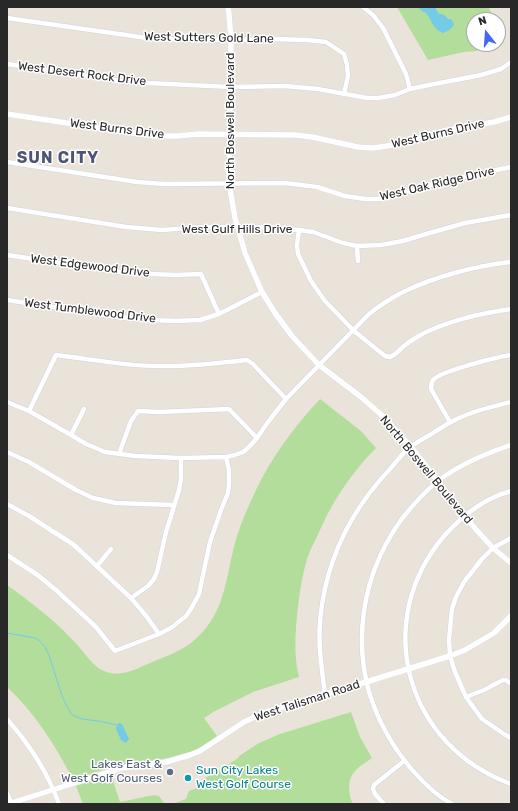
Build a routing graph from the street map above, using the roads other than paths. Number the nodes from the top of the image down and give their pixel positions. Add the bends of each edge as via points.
1 (228, 7) edge
2 (363, 7) edge
3 (7, 18) edge
4 (231, 40) junction
5 (511, 62) edge
6 (7, 64) edge
7 (231, 87) junction
8 (410, 89) junction
9 (344, 94) junction
10 (7, 114) edge
11 (511, 117) edge
12 (230, 135) junction
13 (7, 162) edge
14 (511, 167) edge
15 (229, 183) junction
16 (7, 208) edge
17 (511, 214) edge
18 (238, 228) junction
19 (299, 230) junction
20 (357, 246) junction
21 (7, 255) edge
22 (358, 261) dead end
23 (511, 262) edge
24 (262, 292) junction
25 (7, 300) edge
26 (511, 309) edge
27 (219, 314) junction
28 (354, 331) junction
29 (511, 355) edge
30 (319, 365) junction
31 (286, 399) junction
32 (7, 402) edge
33 (511, 402) edge
34 (84, 409) dead end
35 (29, 411) junction
36 (450, 422) junction
37 (71, 434) junction
38 (257, 438) junction
39 (511, 445) edge
40 (411, 447) junction
41 (7, 452) edge
42 (119, 454) junction
43 (226, 457) junction
44 (181, 458) junction
45 (437, 481) junction
46 (511, 491) edge
47 (7, 504) edge
48 (174, 505) junction
49 (464, 516) junction
50 (511, 538) edge
51 (493, 548) junction
52 (111, 549) dead end
53 (7, 555) edge
54 (511, 563) edge
55 (97, 566) junction
56 (131, 598) junction
57 (511, 616) edge
58 (159, 634) junction
59 (450, 656) junction
60 (408, 669) junction
61 (366, 682) junction
62 (511, 684) edge
63 (325, 694) junction
64 (466, 697) junction
65 (7, 719) edge
66 (511, 738) edge
67 (404, 761) junction
68 (511, 784) edge
69 (54, 790) junction
70 (7, 793) edge
71 (10, 804) edge
72 (59, 804) edge
73 (384, 804) edge
74 (452, 804) edge

1 - 4 street, North Boswell Boulevard
2 - 8 street via 383,28 406,74
3 - 4 street, West Sutters Gold Lane via 154,39
4 - 7 street, North Boswell Boulevard
4 - 9 street, West Sutters Gold Lane via 326,42 344,54 348,76
5 - 8 street, West Desert Rock Drive via 501,69 481,75
6 - 7 street, West Desert Rock Drive via 121,82
7 - 9 street, West Desert Rock Drive via 286,86
7 - 12 street, North Boswell Boulevard
8 - 9 street, West Desert Rock Drive via 378,98
10 - 12 street, West Burns Drive via 154,136
11 - 12 street, West Burns Drive via 374,148 301,136
12 - 15 street, North Boswell Boulevard
13 - 15 street, West Oak Ridge Drive via 137,182
14 - 15 street, West Oak Ridge Drive via 443,181 379,199 352,197 302,184
15 - 18 street, North Boswell Boulevard
16 - 18 street, West Gulf Hills Drive via 126,227 162,230
17 - 20 street, West Gulf Hills Drive via 465,223 403,241
18 - 19 street, West Gulf Hills Drive
18 - 24 street, North Boswell Boulevard via 245,253
19 - 20 street, West Gulf Hills Drive
19 - 28 street via 298,254 311,281 325,301
20 - 22 street
21 - 27 street, West Edgewood Drive via 126,273 201,274
23 - 28 street via 463,271 401,294 382,304
24 - 27 street, West Tumblewood Drive
24 - 30 street, North Boswell Boulevard via 292,336
25 - 27 street, West Tumblewood Drive via 150,320 200,320
26 - 28 street via 477,315 442,326 418,336 390,357 385,356
28 - 30 street
29 - 36 street via 460,368 432,381 431,389
30 - 31 street
30 - 40 street, North Boswell Boulevard via 385,418
31 - 35 street via 247,360 192,366 157,366 56,355
31 - 38 street
32 - 35 street
33 - 36 street via 479,410
34 - 37 street
35 - 37 street
36 - 40 street
37 - 42 street via 104,452
38 - 42 street via 229,409 138,411 131,421
38 - 43 street via 243,452
39 - 45 street via 486,453
40 - 45 street, North Boswell Boulevard
40 - 63 street via 371,490 345,531 332,562 325,585 320,623 319,642
41 - 48 street via 93,498 116,503
42 - 44 street
43 - 44 street
43 - 58 street via 229,470 228,493 210,542 199,594 186,616
44 - 48 street via 182,479
45 - 49 street, North Boswell Boulevard
45 - 61 street via 420,497 394,530 376,565 363,618 362,653
46 - 49 street via 489,500
47 - 55 street via 74,545
48 - 56 street via 154,579
49 - 51 street, North Boswell Boulevard
49 - 60 street via 436,545 415,583 406,628
50 - 51 street
51 - 54 street, North Boswell Boulevard
51 - 59 street via 472,571 456,597 451,617
52 - 55 street
53 - 58 street via 57,591 96,627 115,651
55 - 56 street
56 - 58 street
57 - 59 street, West Talisman Road via 494,633
59 - 60 street, West Talisman Road
59 - 64 street
60 - 61 street, West Talisman Road
60 - 68 street via 420,704 440,735 475,767
61 - 63 street, West Talisman Road
61 - 67 street via 381,725
62 - 64 street via 503,680
63 - 69 street, West Talisman Road via 244,722 190,755 166,762 122,768
64 - 66 street via 482,719
65 - 69 street via 42,766
67 - 73 street via 374,785 375,794
67 - 74 street via 431,788
69 - 71 street, West Talisman Road
69 - 72 street
70 - 71 street

